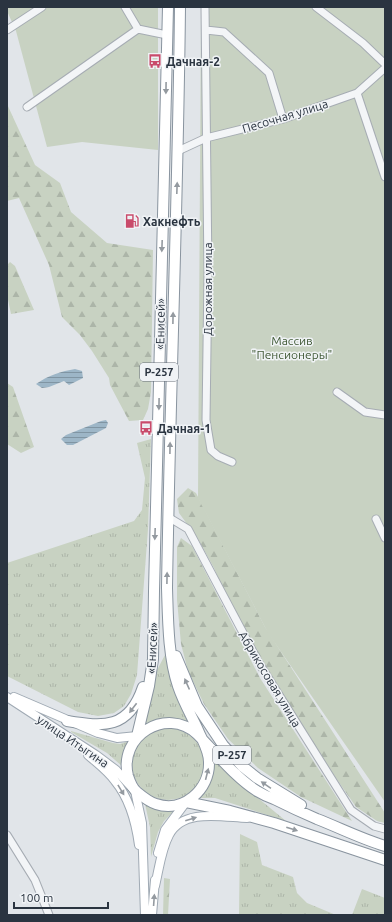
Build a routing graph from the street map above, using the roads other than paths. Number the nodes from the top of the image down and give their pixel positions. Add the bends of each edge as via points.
1 (42, 7) edge
2 (125, 7) edge
3 (168, 7) edge
4 (180, 7) edge
5 (205, 7) edge
6 (316, 7) edge
7 (138, 29) junction
8 (7, 30) edge
9 (206, 30) junction
10 (167, 35) junction
11 (385, 64) edge
12 (385, 68) edge
13 (357, 93) junction
14 (27, 107) dead end
15 (283, 119) junction
16 (206, 138) junction
17 (178, 150) junction
18 (385, 177) edge
19 (337, 392) dead end
20 (385, 415) edge
21 (232, 462) dead end
22 (168, 517) junction
23 (376, 519) dead end
24 (385, 538) edge
25 (168, 617) junction
26 (153, 659) junction
27 (7, 695) edge
28 (66, 721) junction
29 (63, 734) junction
30 (137, 736) junction
31 (202, 740) junction
32 (135, 791) junction
33 (186, 802) junction
34 (260, 820) junction
35 (385, 828) edge
36 (7, 836) edge
37 (362, 837) junction
38 (385, 846) edge
39 (385, 860) edge
40 (144, 879) junction
41 (155, 886) junction
42 (49, 915) edge
43 (145, 915) edge
44 (152, 915) edge

1 - 8 street
2 - 7 street
3 - 10 highway, «Енисей» / Р-257
4 - 17 highway, «Енисей» / Р-257
5 - 9 street, Дорожная улица
6 - 11 street via 363,43
7 - 10 street
7 - 14 street
9 - 15 street via 224,32 269,73
9 - 16 street, Дорожная улица
10 -> 26 highway, «Енисей» / Р-257
12 - 13 street, Песочная улица
13 - 15 street, Песочная улица
13 - 18 street
15 - 16 street, Песочная улица
16 - 17 street, Песочная улица
16 - 21 street, Дорожная улица via 206,420 211,450
22 -> 17 highway, «Енисей» / Р-257
19 - 20 street via 365,412
25 -> 22 highway, «Енисей» / Р-257
22 - 35 street, Абрикосовая улица via 188,529 259,664 351,810 374,826
23 - 24 street
25 - 31 highway, Р-257 via 173,670
37 -> 25 highway, Р-257 via 268,786 242,766 223,745 197,706 186,681 177,660
26 -> 28 highway via 139,699 129,713 107,724 93,725
26 - 30 highway, «Енисей» / Р-257
27 - 28 main road, улица Итыгина
27 - 29 main road, улица Итыгина
28 - 30 main road, улица Итыгина via 117,738
29 - 32 main road, улица Итыгина via 116,770
29 -> 40 main road via 116,781 125,797 135,822
30 - 31 highway, «Енисей» / Р-257 via 157,724 170,723 193,731
30 - 32 highway, «Енисей» / Р-257 via 126,761 129,780
33 -> 31 highway, Р-257 via 202,788 209,770 208,751
31 - 37 highway, «Енисей» / Р-257 via 256,791
32 - 33 highway, Р-257 via 156,804 168,806
32 - 40 main road via 142,823
33 - 34 highway, Р-257
33 - 41 main road via 165,830 160,842
34 -> 39 highway, Р-257
41 -> 34 main road via 169,835 180,823 196,817 209,816
36 - 42 street via 35,880
37 - 38 highway, «Енисей» / Р-257
40 - 43 main road
44 -> 41 main road

